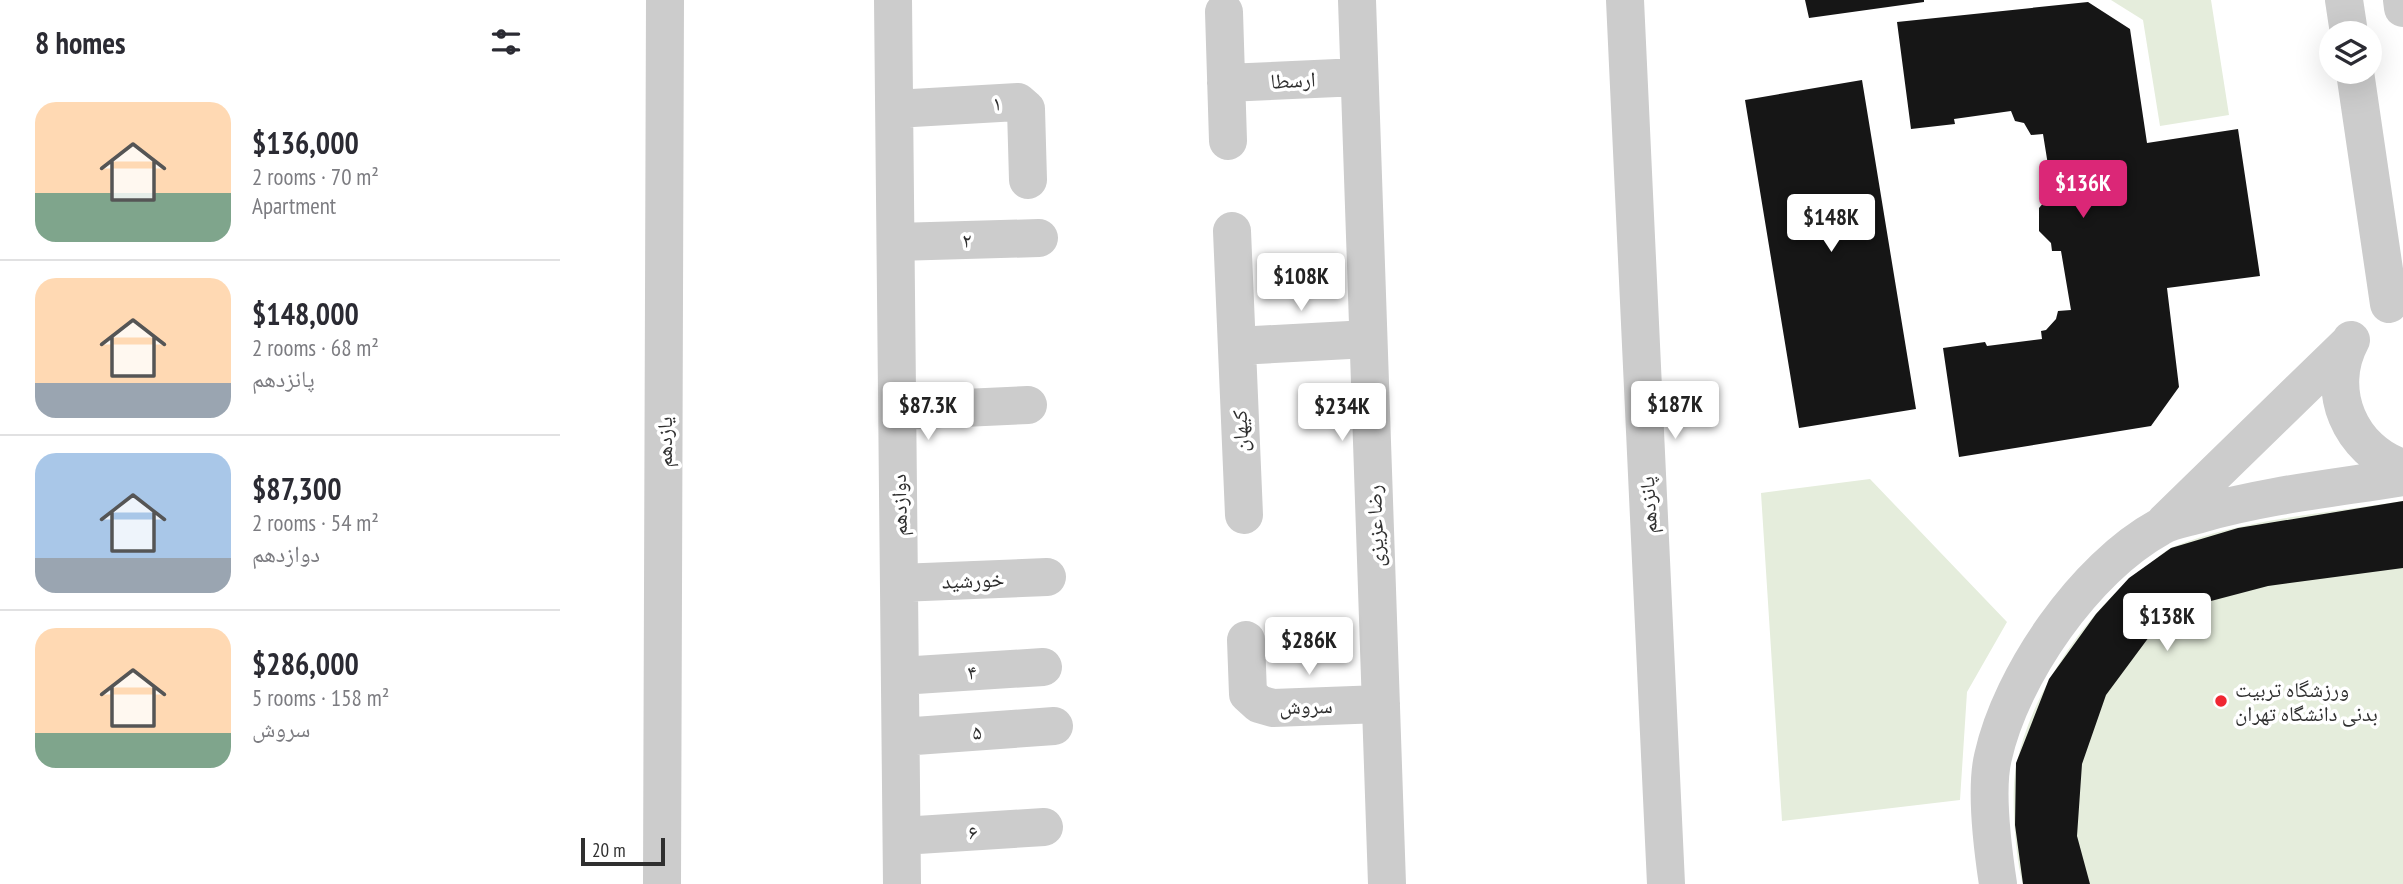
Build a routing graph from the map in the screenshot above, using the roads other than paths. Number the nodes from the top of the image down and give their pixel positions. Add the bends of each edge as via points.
1 (665, 0) edge
2 (893, 0) edge
3 (1357, 0) edge
4 (1626, 0) edge
5 (2344, 0) edge
6 (2402, 0) edge
7 (2403, 8) edge
8 (1224, 12) dead end
9 (2347, 21) edge
10 (1359, 77) junction
11 (1226, 83) junction
12 (2357, 84) edge
13 (895, 109) junction
14 (1228, 141) dead end
15 (1028, 180) dead end
16 (1232, 231) dead end
17 (1039, 238) dead end
18 (896, 242) junction
19 (2396, 302) edge
20 (1368, 340) junction
21 (2350, 343) junction
22 (1237, 346) junction
23 (1028, 405) dead end
24 (898, 411) junction
25 (2403, 468) edge
26 (2403, 477) edge
27 (1244, 515) dead end
28 (2161, 526) junction
29 (1047, 577) dead end
30 (900, 583) junction
31 (1246, 640) dead end
32 (1043, 667) dead end
33 (900, 676) junction
34 (1381, 704) junction
35 (1054, 726) dead end
36 (901, 737) junction
37 (1044, 827) dead end
38 (902, 836) junction
39 (662, 884) edge
40 (902, 884) edge
41 (1387, 884) edge
42 (1666, 884) edge
43 (1998, 884) edge

1 - 39 street, یازدهم
2 - 13 street, دوازدهم
3 - 10 street, رضا عزیزی
4 - 42 street, پانزدهم
5 - 9 street
6 - 7 street
8 - 11 street
10 - 11 street, ارسطا
10 - 20 street, رضا عزیزی
11 - 14 street
12 - 19 street
13 - 15 street, ۱ via 1018,102 1026,109
13 - 18 street, دوازدهم
16 - 22 street, کیهان
17 - 18 street, ۲
18 - 24 street, دوازدهم
19 - 21 street via 2366,320
20 - 22 street
20 - 34 street, رضا عزیزی
21 - 25 street via 2341,369 2340,397 2348,423 2365,446 2387,463
21 - 28 street
22 - 27 street, کیهان
23 - 24 street
24 - 30 street, دوازدهم
26 - 28 street via 2233,505
28 - 43 street via 2114,560 2078,598 2028,667 1992,758 1991,827
29 - 30 street, خورشید
30 - 33 street, دوازدهم
31 - 34 street, سروش via 1248,694 1259,704 1273,708
32 - 33 street, ۴
33 - 36 street, دوازدهم
34 - 41 street, رضا عزیزی
35 - 36 street, ۵
36 - 38 street, دوازدهم
37 - 38 street, ۶
38 - 40 street, دوازدهم

